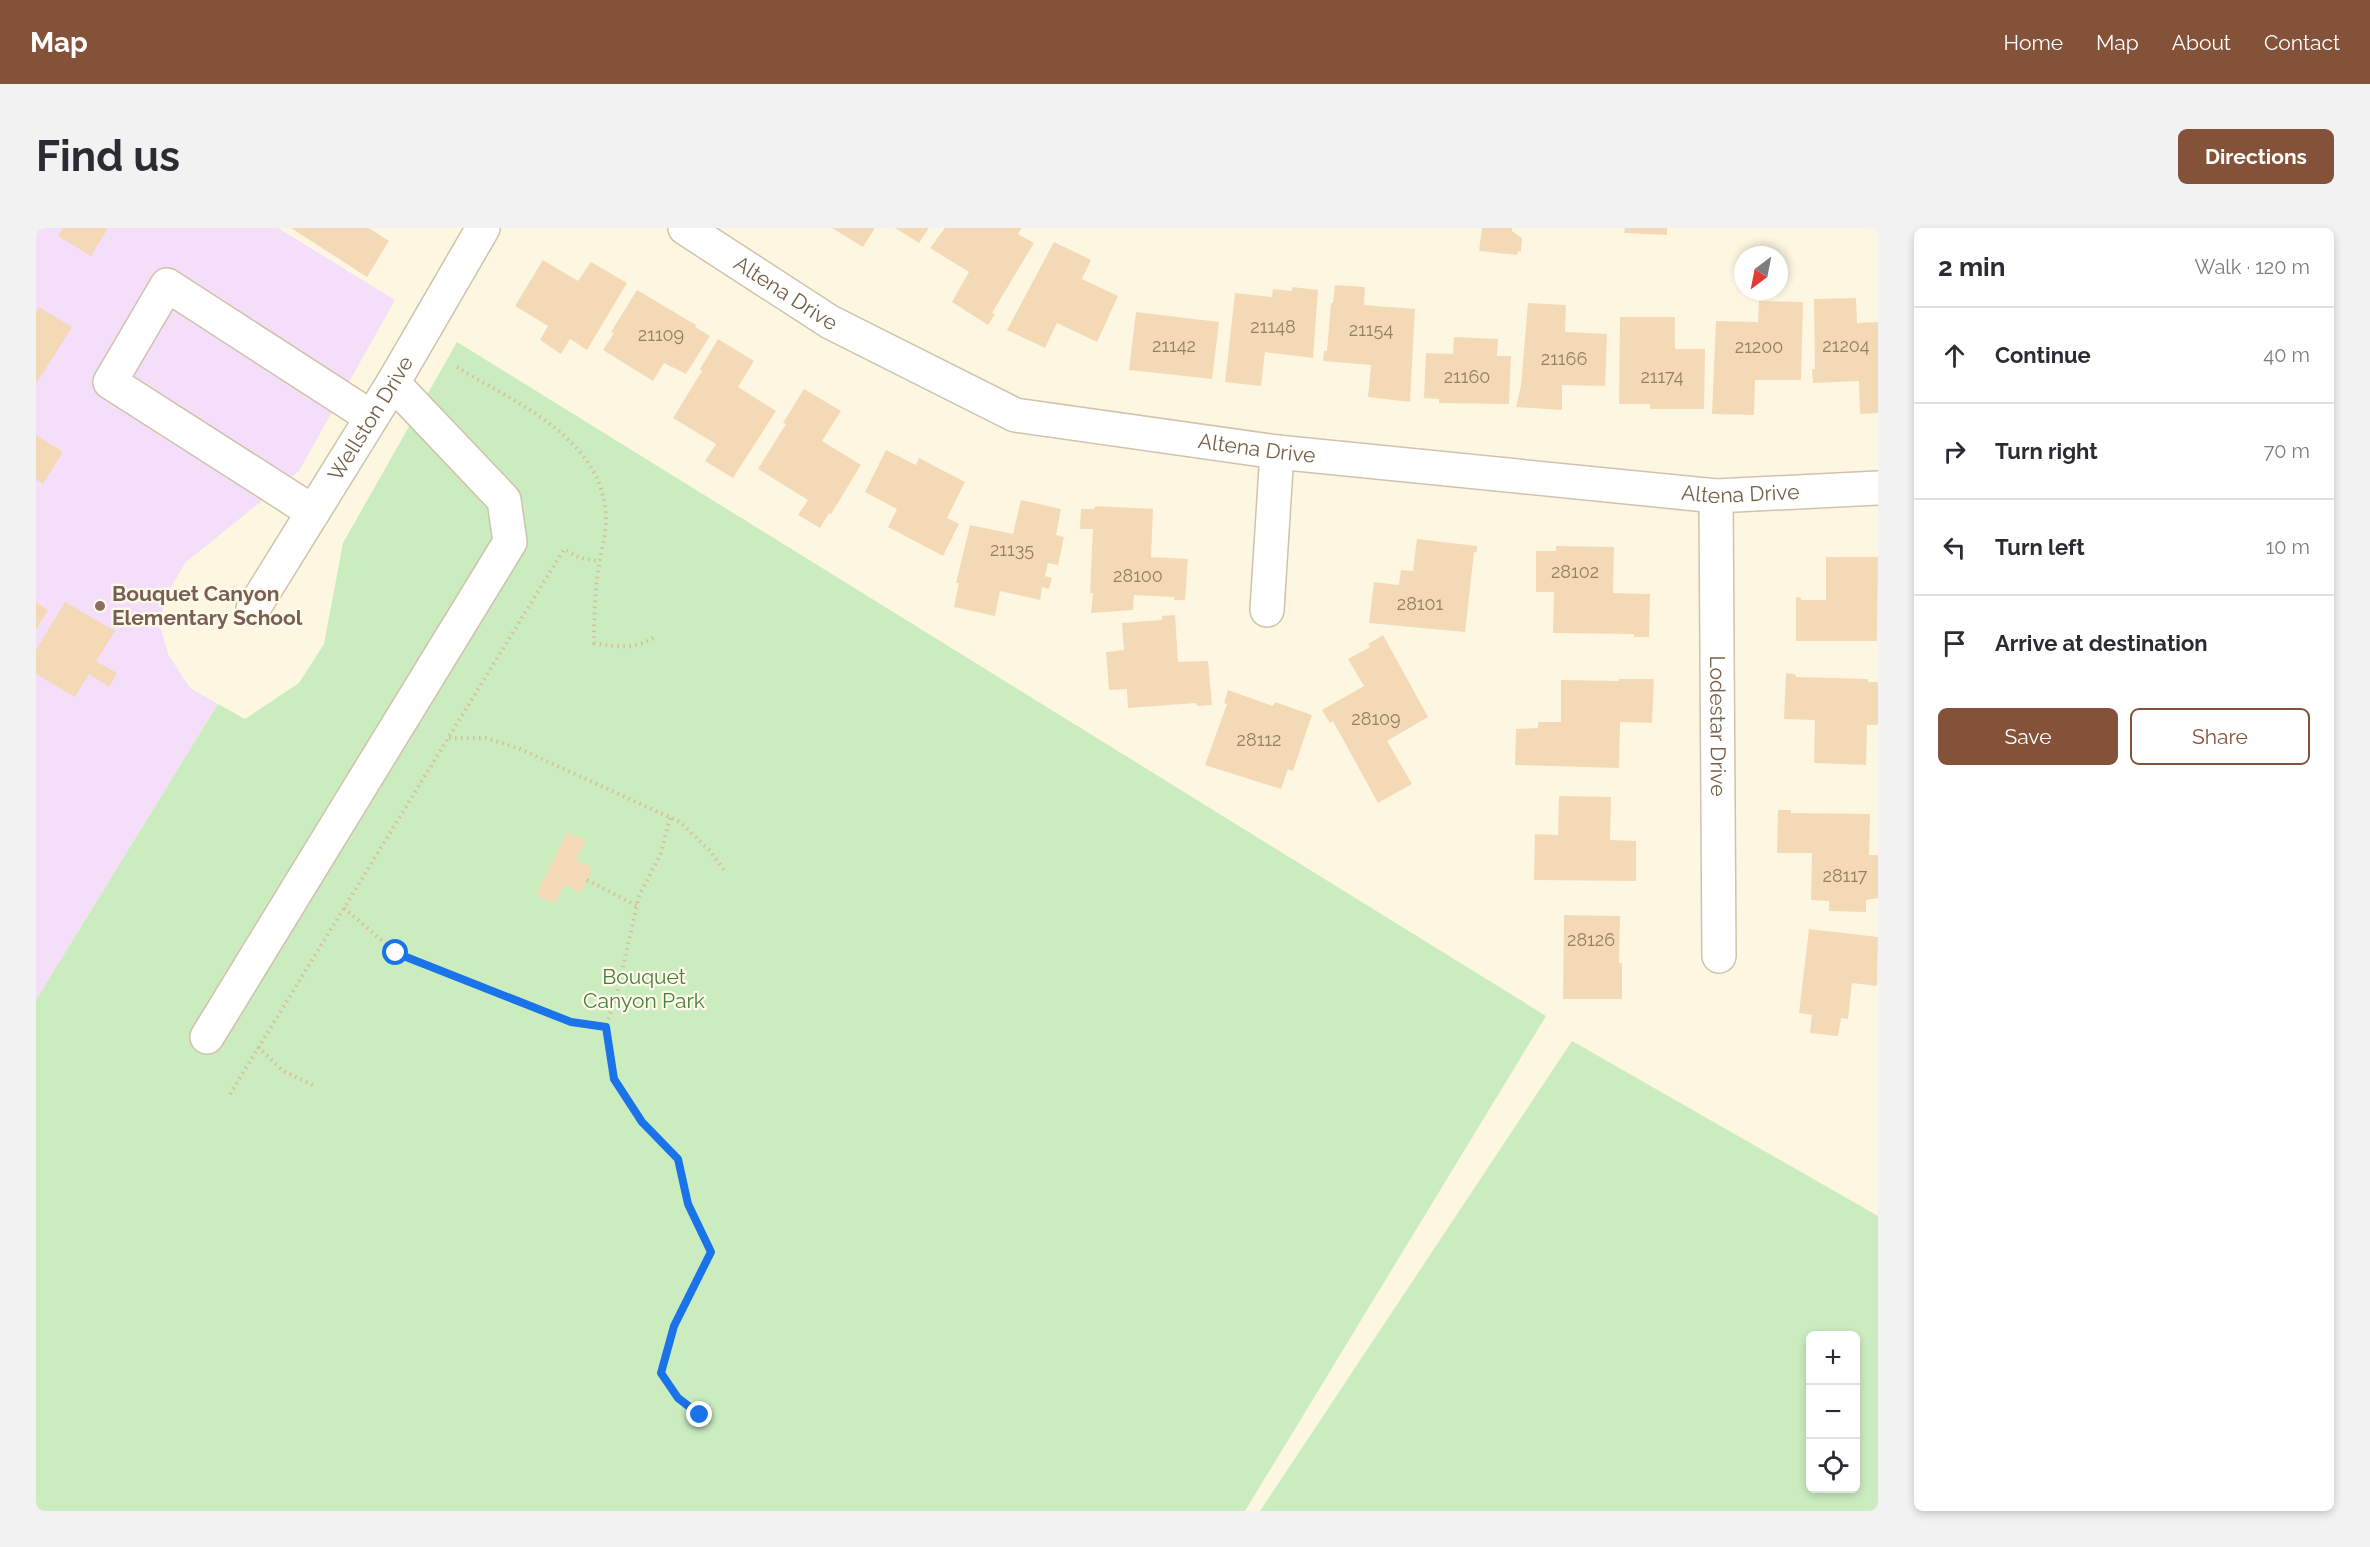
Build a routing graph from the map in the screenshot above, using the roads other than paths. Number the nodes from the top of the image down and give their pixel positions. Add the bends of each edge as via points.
1 (483, 228) edge
2 (685, 228) edge
3 (393, 383) junction
4 (372, 417) junction
5 (1277, 452) junction
6 (1878, 488) edge
7 (1716, 496) junction
8 (313, 512) junction
9 (253, 609) dead end
10 (1267, 610) dead end
11 (1719, 956) dead end
12 (207, 1037) dead end

1 - 3 street, Wellston Drive
2 - 5 street, Altena Drive via 830,322 1015,415
3 - 4 street, Wellston Drive
3 - 12 street via 504,500 510,542
4 - 8 street, Wellston Drive
4 - 8 street via 167,285 110,382
5 - 7 street, Altena Drive
5 - 10 street
6 - 7 street, Altena Drive
7 - 11 street, Lodestar Drive
8 - 9 street, Wellston Drive

